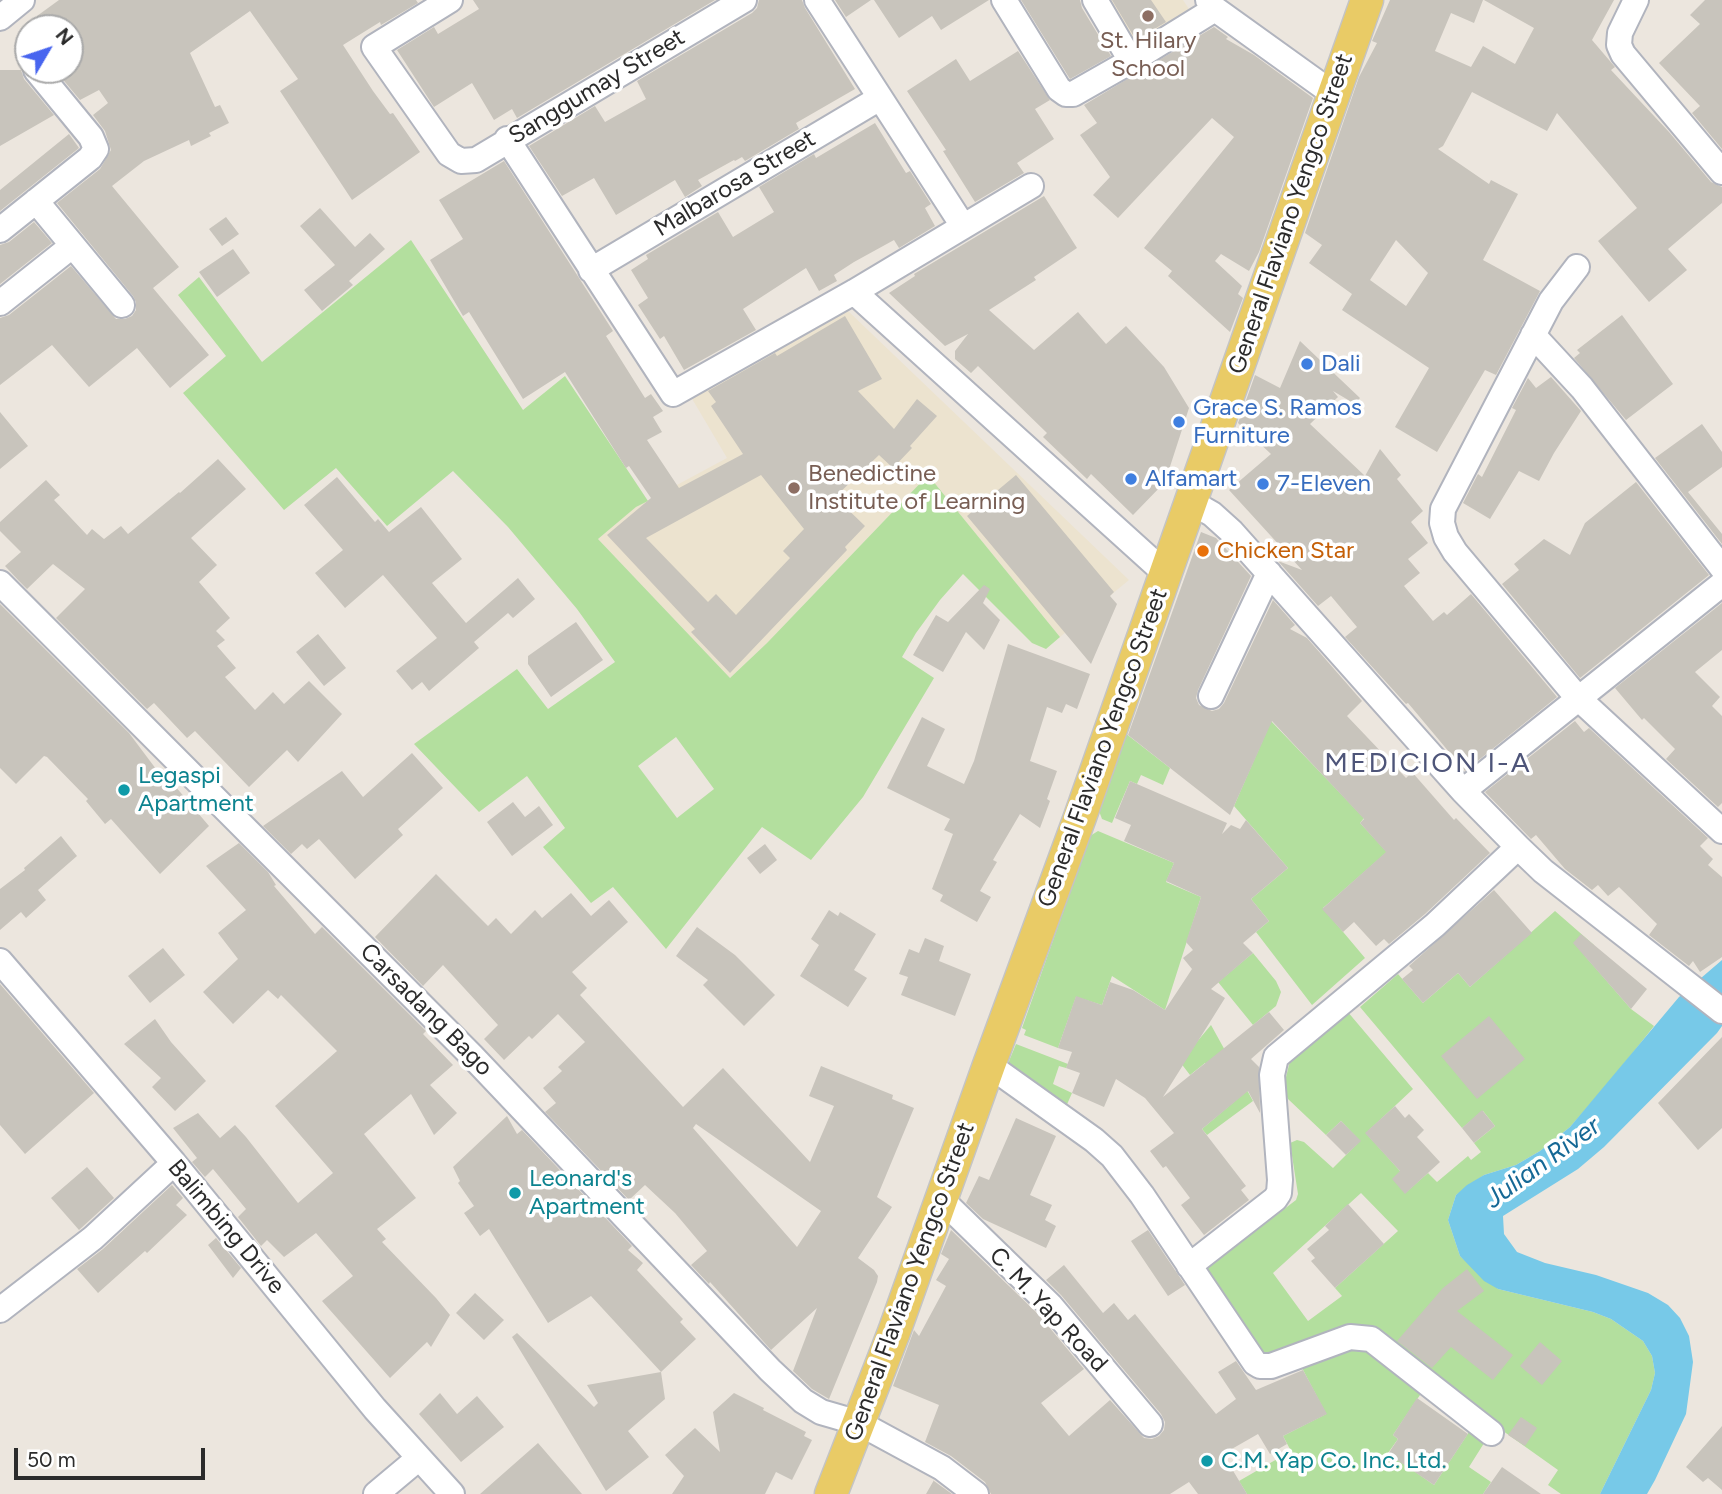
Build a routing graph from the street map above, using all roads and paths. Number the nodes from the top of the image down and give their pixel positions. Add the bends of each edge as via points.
1 (22, 0) edge
2 (450, 0) edge
3 (744, 0) edge
4 (817, 0) edge
5 (1004, 0) edge
6 (1095, 0) edge
7 (1367, 0) edge
8 (1636, 0) edge
9 (1212, 5) edge
10 (0, 18) edge
11 (1131, 61) junction
12 (48, 84) edge
13 (1332, 93) junction
14 (880, 98) junction
15 (507, 139) junction
16 (1722, 172) edge
17 (1031, 186) dead end
18 (36, 201) junction
19 (962, 226) junction
20 (0, 230) edge
21 (72, 246) junction
22 (1577, 267) dead end
23 (591, 270) junction
24 (854, 292) junction
25 (0, 303) edge
26 (122, 306) dead end
27 (1533, 335) junction
28 (1191, 502) junction
29 (1722, 568) edge
30 (1165, 573) junction
31 (1269, 573) junction
32 (0, 583) edge
33 (1722, 584) edge
34 (1211, 696) dead end
35 (1577, 698) junction
36 (1463, 791) junction
37 (1722, 831) edge
38 (1518, 847) junction
39 (0, 961) edge
40 (1722, 1011) edge
41 (989, 1065) junction
42 (174, 1163) junction
43 (942, 1200) junction
44 (1189, 1266) junction
45 (0, 1310) edge
46 (859, 1423) junction
47 (1150, 1424) dead end
48 (1491, 1433) dead end
49 (419, 1458) junction
50 (376, 1494) edge
51 (452, 1494) edge
52 (831, 1494) edge
53 (976, 1494) edge

1 - 10 street
2 - 15 street, Sanggumay Street via 374,47 449,154 461,161 476,160
3 - 15 street, Sanggumay Street
4 - 14 street
5 - 11 street via 1066,94
6 - 11 street
7 - 13 main road, General Flaviano Yengco Street
8 - 16 street via 1620,33 1623,54
9 - 11 street
9 - 13 street
12 - 18 street via 96,149
13 - 28 main road, General Flaviano Yengco Street
14 - 19 street
14 - 23 street, Malbarosa Street
15 - 23 street
17 - 19 street
18 - 20 street
18 - 21 street
19 - 24 street
21 - 25 street
21 - 26 street
22 - 27 street
23 - 24 street via 673,394
24 - 30 street
27 - 29 street via 1582,388
27 - 35 street via 1443,509 1442,523 1455,552
28 - 30 main road, General Flaviano Yengco Street
28 - 31 street via 1221,521
30 - 41 main road, General Flaviano Yengco Street
31 - 34 street
31 - 36 street
32 - 46 street, Carsadang Bago via 472,1056 770,1370 821,1412
33 - 35 street
35 - 36 street
35 - 37 street
36 - 38 street
38 - 40 street
38 - 44 street via 1435,925 1276,1057 1272,1075 1279,1193
39 - 42 street, Balimbing Drive
41 - 43 main road, General Flaviano Yengco Street
41 - 44 street via 1112,1156
42 - 45 street via 93,1238
42 - 49 street, Balimbing Drive
43 - 46 main road, General Flaviano Yengco Street
43 - 47 street, C. M. Yap Road via 1050,1305
44 - 48 street via 1251,1360 1260,1366 1272,1366 1350,1337 1371,1339
46 - 52 main road, General Flaviano Yengco Street
46 - 53 street, Carsadang Bago via 942,1468
49 - 50 street
49 - 51 street, Balimbing Drive

